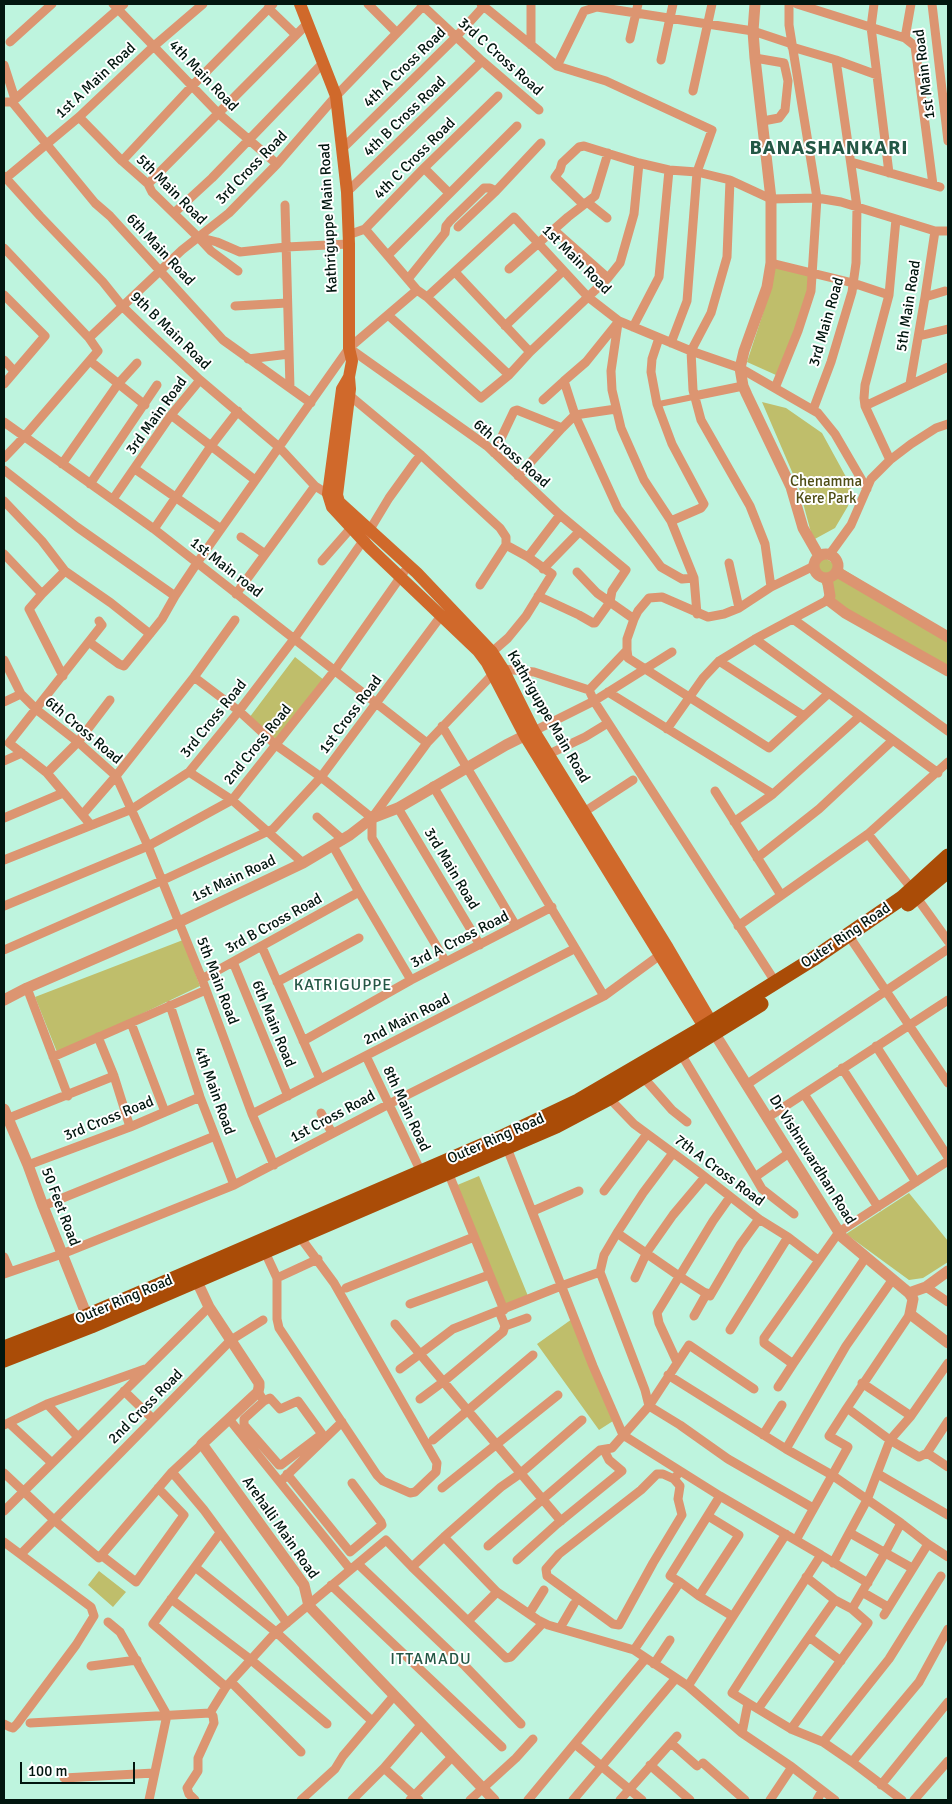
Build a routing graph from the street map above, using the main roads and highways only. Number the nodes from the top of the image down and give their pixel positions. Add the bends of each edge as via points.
1 (300, 4) edge
2 (349, 377) junction
3 (366, 535) junction
4 (498, 672) junction
5 (530, 734) junction
6 (948, 856) edge
7 (948, 871) edge
8 (914, 893) junction
9 (712, 1031) junction
10 (194, 1276) junction
11 (4, 1348) edge
12 (4, 1360) edge

1 - 2 main road, Kathriguppe Main Road via 336,96 347,192 349,348 352,361
2 - 3 main road, Kathriguppe Main Road via 337,495
2 - 3 main road, Kathriguppe Main Road via 342,389 328,494 332,507 351,528
3 - 4 main road, Kathriguppe Main Road via 401,576
3 - 4 main road, Kathriguppe Main Road via 409,566 472,629 492,652
4 - 5 main road, Kathriguppe Main Road
5 - 9 main road, Kathriguppe Main Road via 660,955
5 - 9 main road, Kathriguppe Main Road via 549,754 668,948
6 - 8 highway, Outer Ring Road
7 - 8 highway, Outer Ring Road
8 - 9 highway, Outer Ring Road via 853,942
8 - 9 highway, Outer Ring Road via 776,983
9 - 10 highway, Outer Ring Road via 500,1138
9 - 10 highway, Outer Ring Road via 609,1098 556,1126 265,1252
10 - 11 highway, Outer Ring Road
10 - 12 highway, Outer Ring Road via 91,1326

